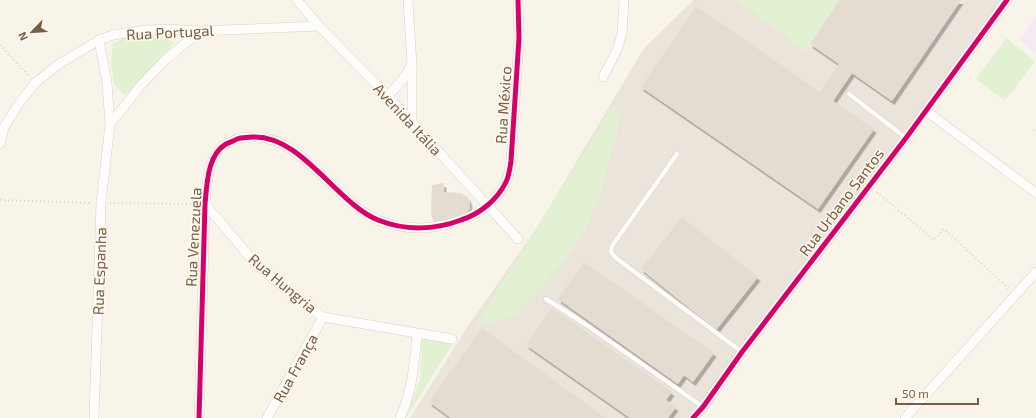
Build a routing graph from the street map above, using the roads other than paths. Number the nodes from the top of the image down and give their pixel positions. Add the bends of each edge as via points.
1 (297, 0) edge
2 (408, 0) edge
3 (518, 0) edge
4 (624, 0) edge
5 (1007, 0) edge
6 (319, 26) junction
7 (200, 31) junction
8 (99, 40) junction
9 (412, 65) junction
10 (603, 77) dead end
11 (849, 94) dead end
12 (388, 96) junction
13 (926, 110) junction
14 (412, 123) junction
15 (110, 124) junction
16 (906, 138) junction
17 (0, 144) edge
18 (677, 154) dead end
19 (1036, 193) edge
20 (205, 204) junction
21 (488, 205) junction
22 (518, 239) dead end
23 (1036, 272) edge
24 (546, 299) dead end
25 (323, 317) junction
26 (417, 334) junction
27 (452, 339) dead end
28 (742, 352) junction
29 (703, 407) junction
30 (696, 417) edge
31 (94, 418) edge
32 (199, 418) edge
33 (266, 418) edge
34 (400, 418) edge
35 (905, 418) edge

1 - 6 street, Avenida Itália
2 - 9 street
3 - 21 street, Rua México via 519,38 511,161 506,181
4 - 10 street via 622,34
5 - 13 street, Rua Urbano Santos
6 - 7 street, Rua Portugal
6 - 12 street, Avenida Itália
7 - 8 street, Rua Portugal via 139,31 112,35
7 - 15 street via 164,61
8 - 15 street, Rua Espanha via 107,83
8 - 17 street, Rua Portugal via 59,64 35,83 4,127
9 - 12 street
9 - 14 street
11 - 16 lane
12 - 14 street, Avenida Itália
13 - 16 street, Rua Urbano Santos
13 - 19 street
14 - 21 street, Avenida Itália
15 - 31 street, Rua Espanha via 101,203
16 - 28 street, Rua Urbano Santos
18 - 28 lane via 612,246 611,252
20 - 21 street, Rua Venezuela via 206,185 214,156 225,144 241,138 261,137 282,144 304,158 359,210 378,220 403,227 428,228 472,217
20 - 25 street, Rua Hungria via 255,263
20 - 32 street, Rua Venezuela
21 - 22 street, Avenida Itália
23 - 35 street
24 - 29 lane
25 - 26 street, Rua Hungria
25 - 33 street, Rua França
26 - 27 street, Rua Hungria
26 - 34 street via 414,374
28 - 29 street, Rua Urbano Santos
29 - 30 street, Rua Urbano Santos

